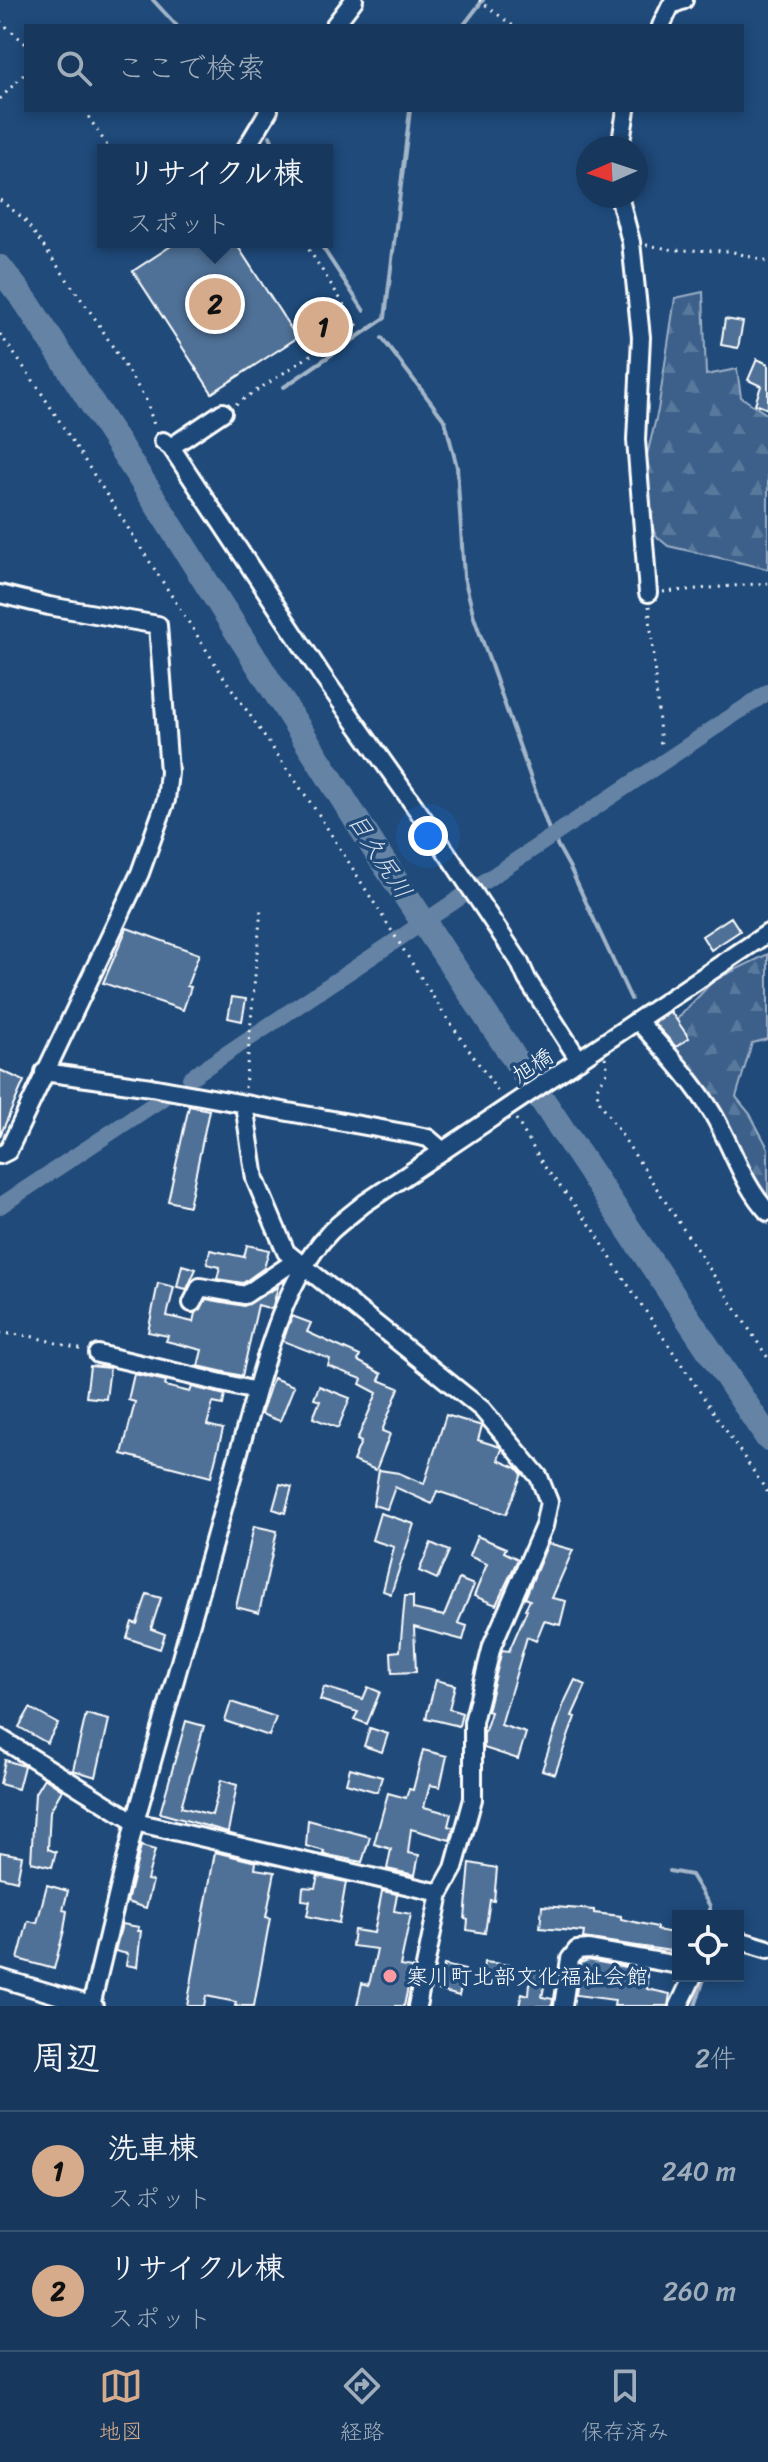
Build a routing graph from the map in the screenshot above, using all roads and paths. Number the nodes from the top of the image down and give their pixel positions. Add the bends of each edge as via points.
1 (354, 0) edge
2 (479, 0) edge
3 (684, 0) edge
4 (0, 21) edge
5 (336, 24) edge
6 (510, 24) edge
7 (662, 24) edge
8 (24, 42) edge
9 (24, 74) edge
10 (0, 99) edge
11 (85, 112) edge
12 (268, 112) edge
13 (626, 112) edge
14 (622, 136) edge
15 (106, 144) edge
16 (249, 144) edge
17 (0, 200) edge
18 (622, 208) edge
19 (631, 242) junction
20 (308, 248) edge
21 (768, 262) edge
22 (0, 334) edge
23 (223, 412) joint
24 (167, 444) junction
25 (768, 583) edge
26 (648, 593) junction
27 (0, 594) edge
28 (661, 746) dead end
29 (261, 909) dead end
30 (768, 933) edge
31 (638, 1021) junction
32 (598, 1048) junction
33 (577, 1062) junction
34 (44, 1072) junction
35 (244, 1104) junction
36 (510, 1106) junction
37 (443, 1151) junction
38 (0, 1155) edge
39 (768, 1212) edge
40 (300, 1265) junction
41 (192, 1303) dead end
42 (0, 1333) edge
43 (98, 1354) joint
44 (768, 1358) edge
45 (256, 1391) junction
46 (768, 1493) edge
47 (0, 1738) edge
48 (135, 1822) junction
49 (440, 1893) junction
50 (744, 1942) edge
51 (768, 1949) edge
52 (672, 1964) edge
53 (0, 1978) edge
54 (690, 1982) edge
55 (92, 2006) edge
56 (417, 2006) edge
57 (563, 2006) edge
58 (679, 2006) edge

1 - 5 street
2 - 6 path
3 - 7 street via 671,5
4 - 8 path
9 - 10 path
11 - 15 path
12 - 16 street
13 - 14 street
17 - 24 path via 24,219 96,320
18 - 19 street
19 - 21 path via 730,251
19 - 26 street via 641,337 636,440
20 - 23 path via 357,325
22 - 36 path
23 - 24 street
24 - 33 street via 433,832
25 - 26 path
26 - 28 path
27 - 34 street via 158,625 169,772 166,800 140,873
29 - 35 path
30 - 31 street, 旭橋
31 - 32 street, 旭橋
31 - 39 street via 712,1112 754,1197
32 - 33 street, 旭橋
32 - 44 path via 609,1067 597,1088 598,1099
33 - 36 street, 旭橋
34 - 35 street
34 - 38 street via 8,1151
35 - 37 street via 428,1138
35 - 40 street via 255,1179 286,1252
36 - 37 street, 旭橋
36 - 46 path via 544,1166 594,1230
37 - 40 street, 旭橋 via 365,1203
40 - 41 street via 245,1295 200,1287
40 - 45 street via 277,1318
40 - 49 street via 482,1409 539,1477 549,1502 544,1526 492,1646 473,1722 473,1799 454,1868
42 - 43 path
43 - 45 street
45 - 48 street
47 - 48 street
48 - 49 street
48 - 55 street
49 - 56 street
50 - 51 street
52 - 57 street via 577,1950 570,1959
53 - 55 street
54 - 58 street

